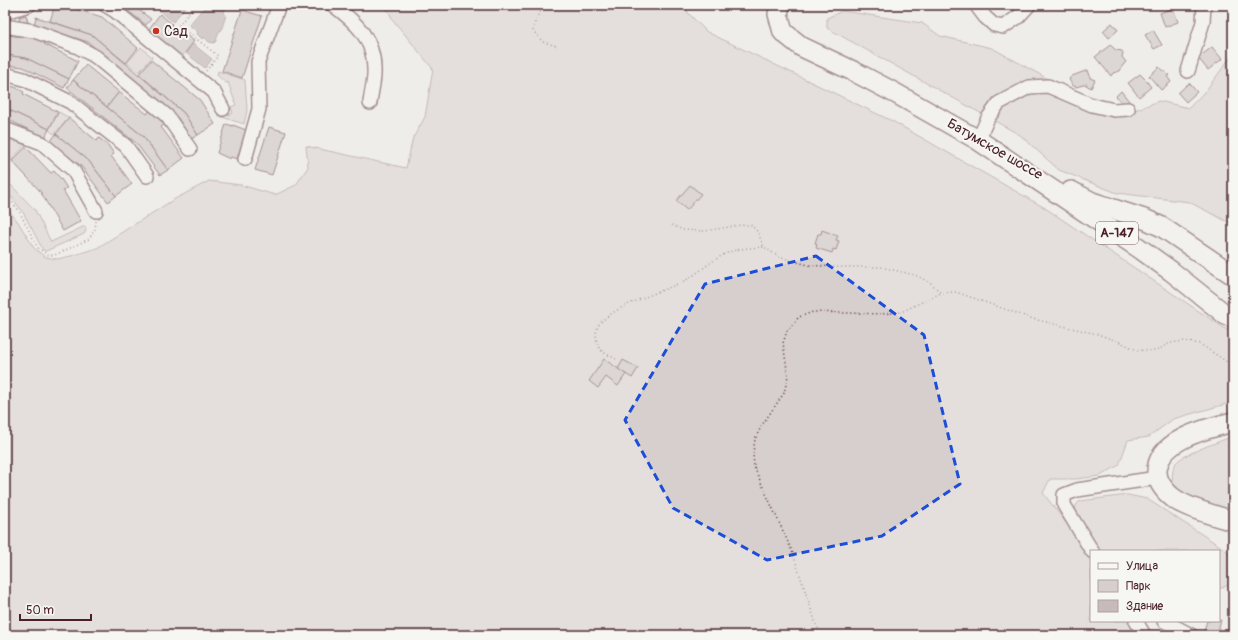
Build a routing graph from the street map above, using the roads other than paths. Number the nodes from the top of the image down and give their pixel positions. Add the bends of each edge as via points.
1 (29, 5) edge
2 (105, 5) edge
3 (279, 5) edge
4 (333, 5) edge
5 (780, 5) edge
6 (976, 5) edge
7 (1029, 5) edge
8 (1204, 5) edge
9 (5, 12) edge
10 (5, 26) edge
11 (1188, 71) dead end
12 (5, 74) edge
13 (370, 103) dead end
14 (223, 108) dead end
15 (1128, 109) dead end
16 (5, 129) edge
17 (978, 140) junction
18 (190, 149) dead end
19 (997, 153) junction
20 (244, 158) dead end
21 (147, 176) dead end
22 (96, 211) road end
23 (1147, 220) junction
24 (1129, 241) junction
25 (1233, 275) edge
26 (1233, 318) edge
27 (1233, 422) edge
28 (1157, 478) junction
29 (1233, 521) edge
30 (1091, 550) edge
31 (1137, 622) edge
32 (1166, 622) edge
33 (1144, 635) edge
34 (1191, 635) edge

1 - 9 street
2 - 14 street via 214,92
3 - 20 street via 258,62 259,109
4 - 13 street via 347,15 366,35 373,53 375,71
5 - 17 highway, Батумское шоссе / А-147 via 778,14 783,32 802,47 895,93
6 - 7 street via 994,25 1003,27 1018,17
8 - 11 street via 1203,22
10 - 18 street via 34,31 78,47 96,57 167,116
12 - 21 street via 24,79 70,102 126,146
15 - 17 street via 1114,110 1092,105 1048,86 1029,87 999,103 988,118
16 - 22 street via 42,143 73,170
17 - 19 highway, Батумское шоссе / А-147
19 - 23 highway, Батумское шоссе / А-147 via 1092,202
19 - 24 highway, А-147
23 - 24 highway via 1132,225 1127,232
23 - 25 highway, Батумское шоссе / А-147 via 1177,236
24 - 26 highway, А-147
27 - 28 highway via 1182,439 1169,448 1159,459
28 - 29 highway via 1164,490 1176,500
28 - 30 street via 1077,490 1064,495 1064,505
31 - 33 street
32 - 34 street

